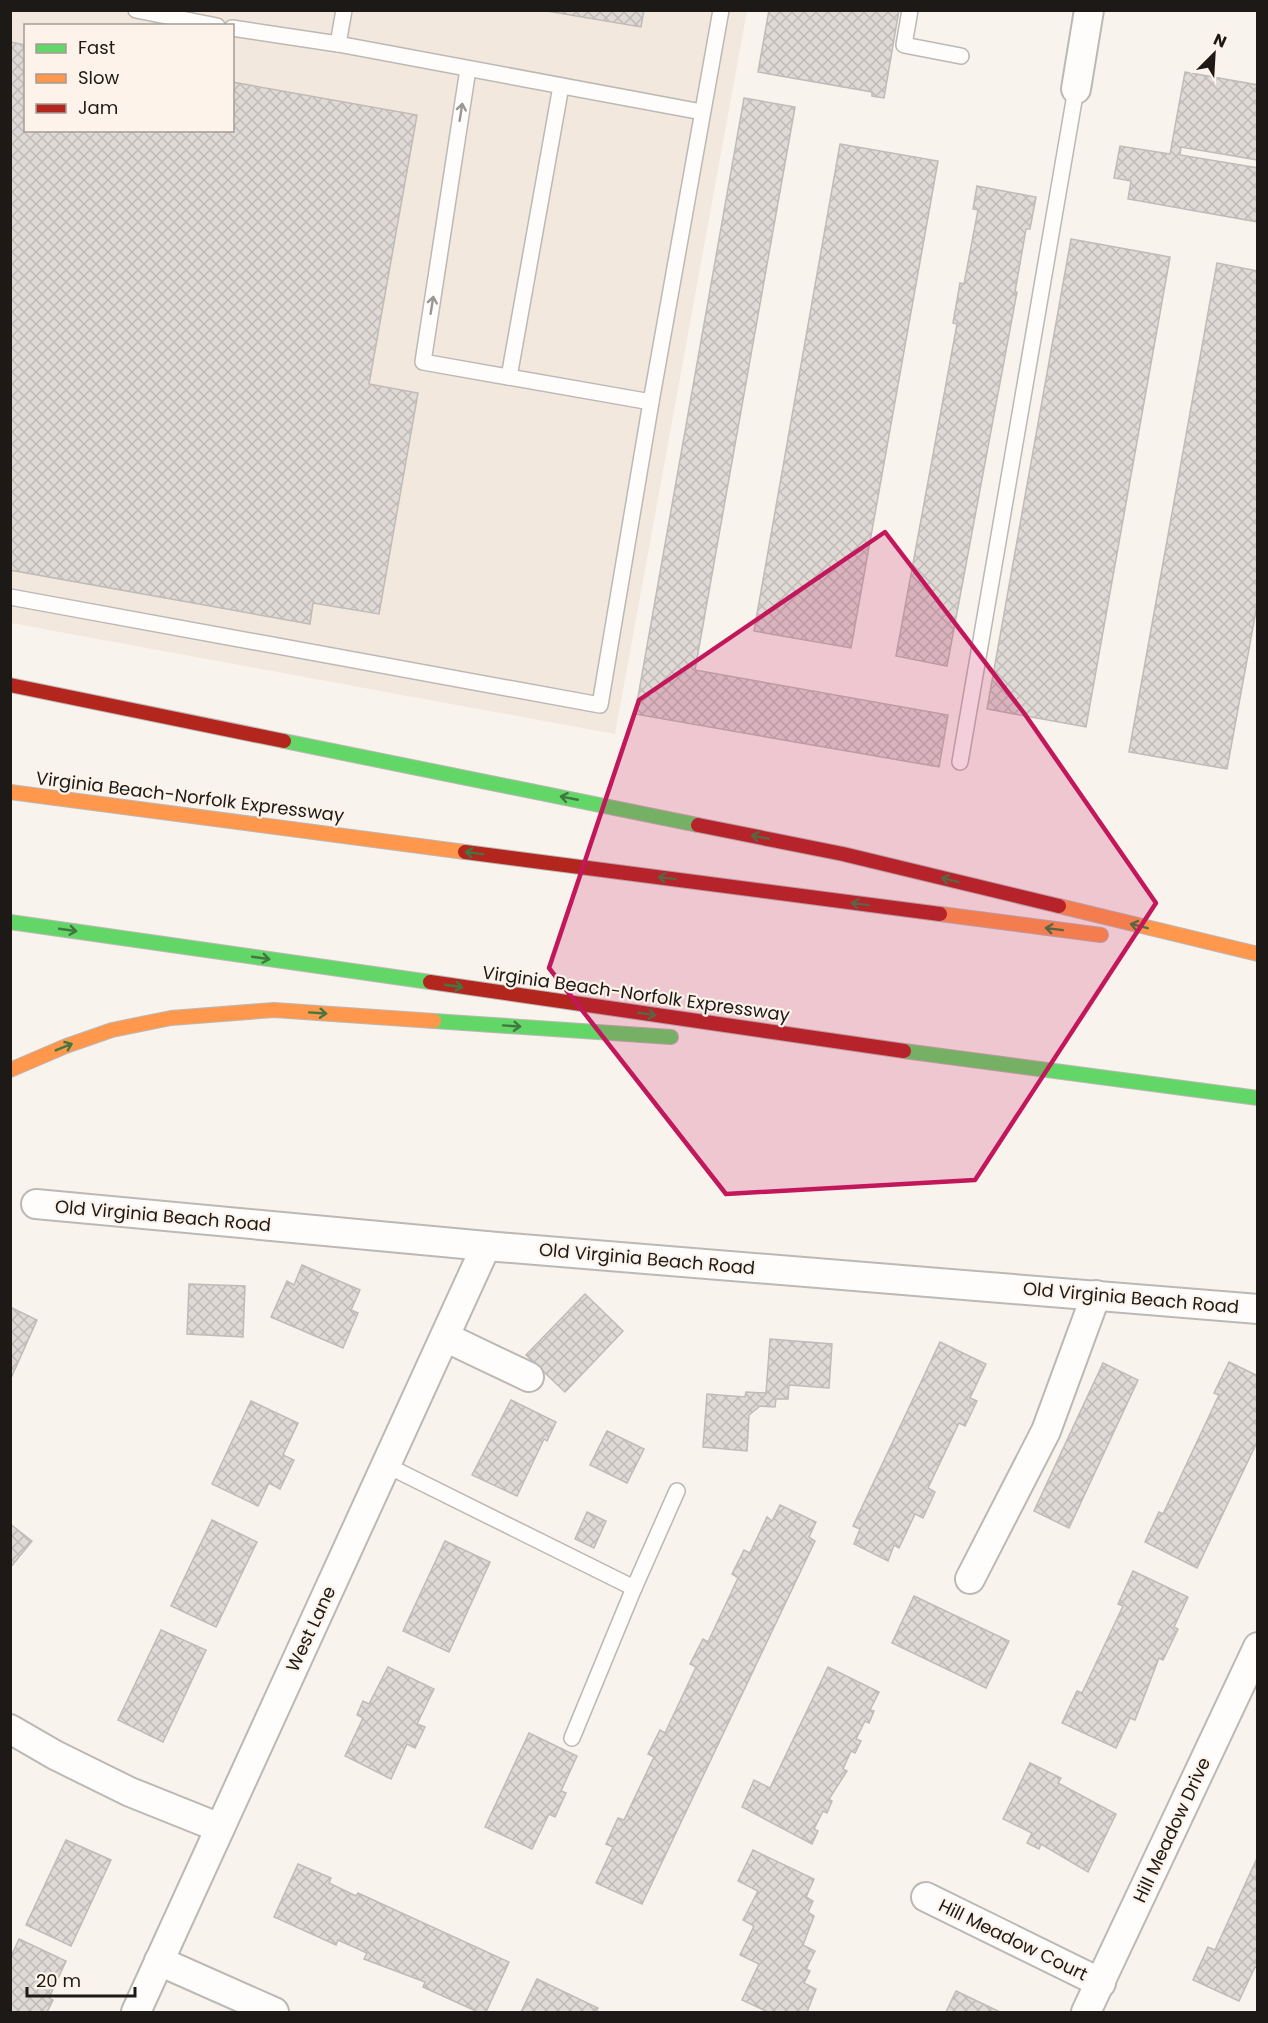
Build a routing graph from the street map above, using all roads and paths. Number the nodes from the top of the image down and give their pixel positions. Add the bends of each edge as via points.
1 (136, 10) edge
2 (344, 10) edge
3 (721, 10) edge
4 (910, 10) edge
5 (1089, 10) edge
6 (207, 24) edge
7 (234, 28) edge
8 (338, 44) junction
9 (961, 56) dead end
10 (468, 69) junction
11 (561, 86) junction
12 (1076, 89) joint
13 (702, 112) junction
14 (509, 377) junction
15 (651, 402) junction
16 (10, 597) edge
17 (10, 685) edge
18 (960, 762) dead end
19 (10, 792) edge
20 (10, 922) edge
21 (1115, 937) dead end
22 (1139, 940) dead end
23 (1257, 955) edge
24 (687, 1038) dead end
25 (746, 1042) dead end
26 (934, 1055) junction
27 (10, 1070) edge
28 (1257, 1098) edge
29 (36, 1204) dead end
30 (486, 1246) junction
31 (1096, 1295) junction
32 (1257, 1309) edge
33 (445, 1336) junction
34 (529, 1377) dead end
35 (386, 1465) junction
36 (677, 1491) dead end
37 (970, 1579) dead end
38 (634, 1588) junction
39 (1257, 1647) edge
40 (10, 1729) edge
41 (572, 1738) dead end
42 (220, 1828) junction
43 (926, 1897) dead end
44 (159, 1962) junction
45 (1101, 1983) junction
46 (136, 2013) edge
47 (274, 2013) edge
48 (1086, 2013) edge

1 - 6 lane
2 - 8 lane
3 - 13 lane
4 - 9 lane via 904,45
5 - 12 street
7 - 8 lane
8 - 10 lane
10 - 11 lane
14 -> 10 lane via 423,362
11 - 13 lane
11 - 14 lane
12 - 18 lane
13 - 15 lane
14 - 15 lane
15 - 16 lane via 600,705
23 -> 17 highway via 843,854
21 -> 19 highway, Virginia Beach-Norfolk Expressway
20 -> 26 highway, Virginia Beach-Norfolk Expressway
22 - 23 highway
27 -> 24 highway via 112,1030 171,1018 274,1010
25 - 26 highway
26 - 28 highway, Virginia Beach-Norfolk Expressway
29 - 30 street, Old Virginia Beach Road
30 - 31 street, Old Virginia Beach Road
30 - 33 street, West Lane
31 - 32 street, Old Virginia Beach Road
31 - 37 street via 1046,1431
33 - 34 street
33 - 35 street, West Lane
35 - 38 lane
35 - 42 street, West Lane
36 - 38 lane
38 - 41 lane
39 - 45 street, Hill Meadow Drive
40 - 42 street via 130,1792
42 - 44 street, West Lane
43 - 45 street, Hill Meadow Court
44 - 46 street, West Lane
44 - 47 street
45 - 48 street, Hill Meadow Drive

